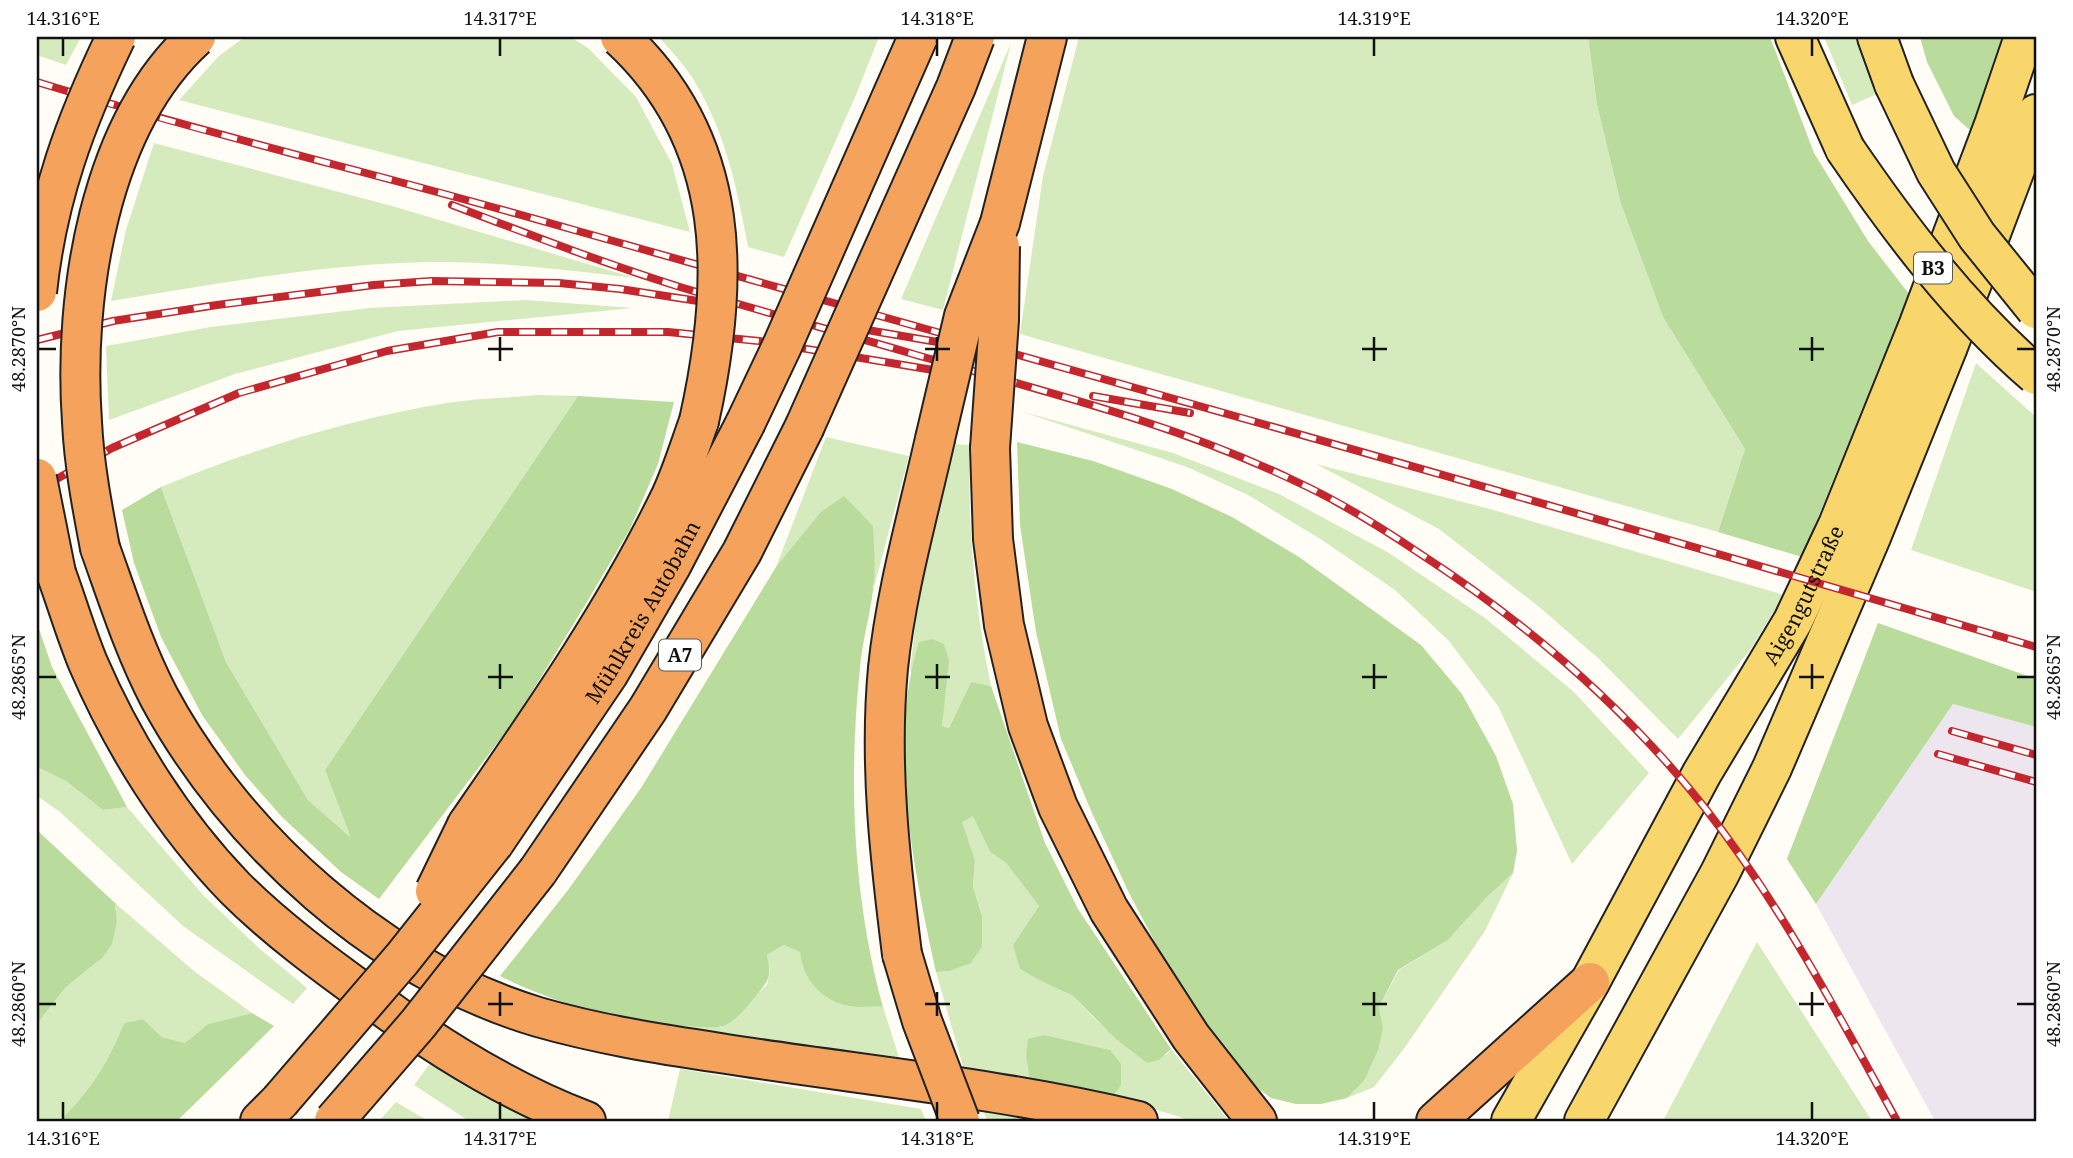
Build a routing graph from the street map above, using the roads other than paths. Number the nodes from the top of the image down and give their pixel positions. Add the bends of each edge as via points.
1 (116, 37) edge
2 (197, 37) edge
3 (620, 37) edge
4 (918, 37) edge
5 (975, 37) edge
6 (1047, 37) edge
7 (1795, 37) edge
8 (1877, 37) edge
9 (2024, 37) edge
10 (2036, 114) edge
11 (1000, 223) junction
12 (37, 292) edge
13 (2036, 309) edge
14 (2036, 375) edge
15 (37, 478) edge
16 (480, 834) junction
17 (1590, 982) junction
18 (270, 1111) edge
19 (334, 1121) edge
20 (586, 1121) edge
21 (960, 1121) edge
22 (1138, 1121) edge
23 (1257, 1121) edge
24 (1436, 1121) edge
25 (1511, 1121) edge
26 (1584, 1121) edge

1 - 12 highway, bridge via 62,164
2 - 22 highway, bridge via 161,75 144,103 124,142 103,205 89,269 81,352 82,422 100,548 135,645 182,736 269,847 321,897 430,972 537,1016 609,1034 1052,1102
3 - 16 highway, bridge via 672,101 708,184 718,245 712,363 699,421 642,553
4 - 16 highway, Mühlkreis Autobahn / A7, bridge via 745,424 671,566 609,673
5 - 19 highway, A7, bridge via 804,428 742,552 648,709 538,871 418,1024
6 - 11 highway
7 - 14 main road, B3, bridge via 1845,149 1893,219 1946,284
8 - 13 main road, B3, bridge via 1894,85 1936,172 1977,236
9 - 17 main road, Aigengutstraße via 1919,324 1838,525 1793,621 1702,773
10 - 26 main road, Aigengutstraße via 1947,349 1772,768
11 - 21 highway, bridge via 964,316 888,668 889,857 902,954
11 - 23 highway, bridge via 990,448 993,539 1004,625 1028,726 1058,807 1109,910 1191,1037
15 - 20 highway, bridge via 56,573 87,661 130,747 186,830 237,889 278,927 416,1031 488,1074
16 - 18 highway, Mühlkreis Autobahn / A7, bridge via 402,960
17 - 24 highway
17 - 25 main road, Aigengutstraße

